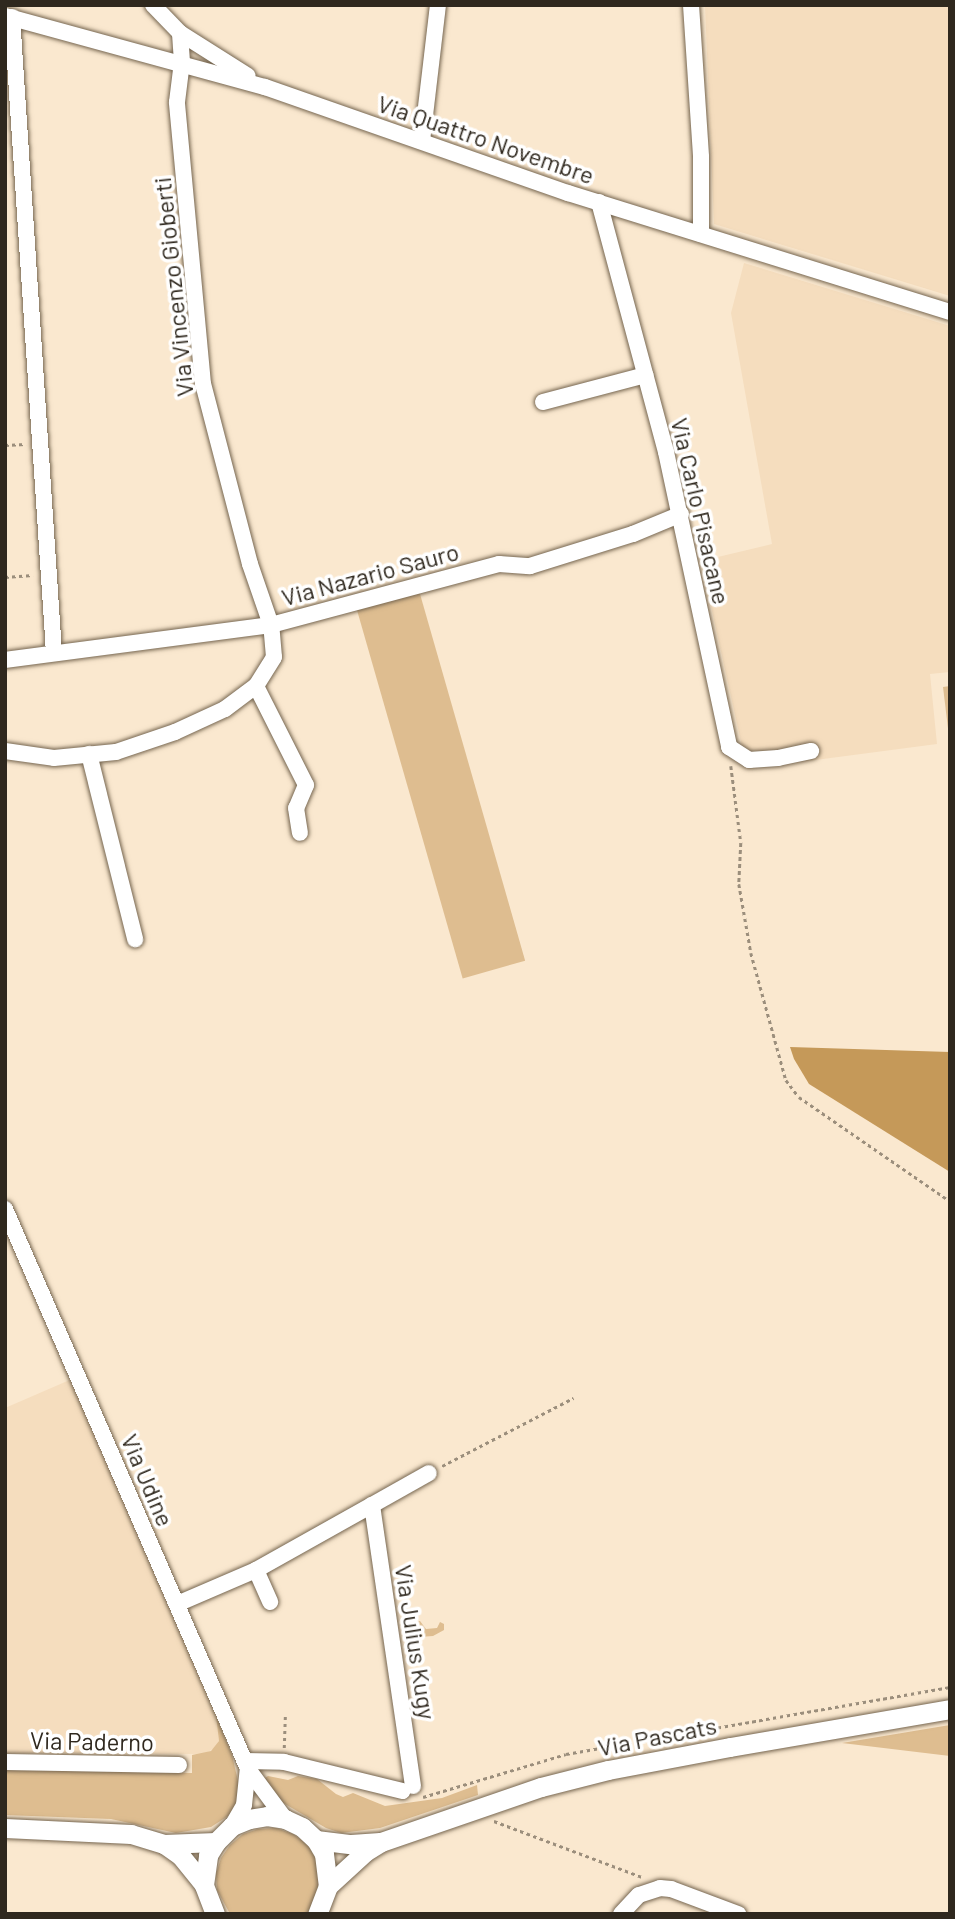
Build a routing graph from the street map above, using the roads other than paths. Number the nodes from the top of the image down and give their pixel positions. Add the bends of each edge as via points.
1 (153, 5) edge
2 (438, 5) edge
3 (691, 5) edge
4 (9, 17) edge
5 (180, 33) junction
6 (182, 62) junction
7 (265, 87) junction
8 (422, 141) junction
9 (599, 202) junction
10 (701, 234) junction
11 (950, 312) edge
12 (646, 375) junction
13 (543, 401) dead end
14 (681, 514) junction
15 (271, 625) junction
16 (54, 653) junction
17 (5, 660) edge
18 (256, 686) junction
19 (5, 751) edge
20 (811, 751) dead end
21 (89, 754) junction
22 (300, 833) dead end
23 (135, 939) dead end
24 (5, 1209) edge
25 (429, 1473) road end
26 (372, 1505) junction
27 (256, 1570) junction
28 (270, 1602) dead end
29 (177, 1604) junction
30 (950, 1709) edge
31 (5, 1762) edge
32 (179, 1765) dead end
33 (246, 1765) junction
34 (285, 1819) junction
35 (232, 1826) junction
36 (5, 1828) edge
37 (316, 1840) junction
38 (216, 1842) junction
39 (381, 1842) junction
40 (164, 1844) junction
41 (204, 1885) junction
42 (324, 1904) edge
43 (215, 1914) edge
44 (621, 1914) edge
45 (738, 1914) edge

1 - 5 street
2 - 8 street
3 - 10 street
4 - 6 street, Via Quattro Novembre
4 - 16 street
5 - 6 street, Via Vincenzo Gioberti
5 - 7 street
6 - 7 street, Via Quattro Novembre
6 - 15 street, Via Vincenzo Gioberti via 177,102 203,384 250,564
7 - 8 street, Via Quattro Novembre
8 - 9 street, Via Quattro Novembre
9 - 10 street, Via Quattro Novembre
9 - 12 street, Via Carlo Pisacane
10 - 11 street, Via Quattro Novembre
12 - 13 street
12 - 14 street, Via Carlo Pisacane
14 - 15 street, Via Nazario Sauro via 530,566 499,564
14 - 20 street, Via Carlo Pisacane via 729,747 749,760
15 - 16 street
15 - 18 street, Via Nazario Sauro via 274,657
16 - 17 street
18 - 21 street, Via Nazario Sauro via 225,709 175,732 116,752
18 - 22 street via 306,785 296,808
19 - 21 street, Via Nazario Sauro via 54,758
21 - 23 street
24 - 29 street, Via Udine
25 - 26 street
26 - 27 street
26 - 33 street, Via Julius Kugy via 411,1790 284,1762
27 - 28 street
27 - 29 street
29 - 33 street, Via Udine
30 - 39 main road, Via Pascats via 608,1770 494,1801
31 - 32 street, Via Paderno
33 - 34 street, Via Udine
33 - 35 street, Via Udine via 244,1805
34 - 35 main road via 267,1816
34 - 37 main road
35 - 38 main road
36 - 40 main road via 105,1831
37 - 39 main road, Via Pascats
37 - 42 main road via 328,1870
38 - 40 main road
38 - 41 main road via 206,1862
39 - 42 main road, Via Pascats via 365,1852
40 - 41 main road via 186,1860
41 - 43 main road
44 - 45 street via 639,1895 660,1888

